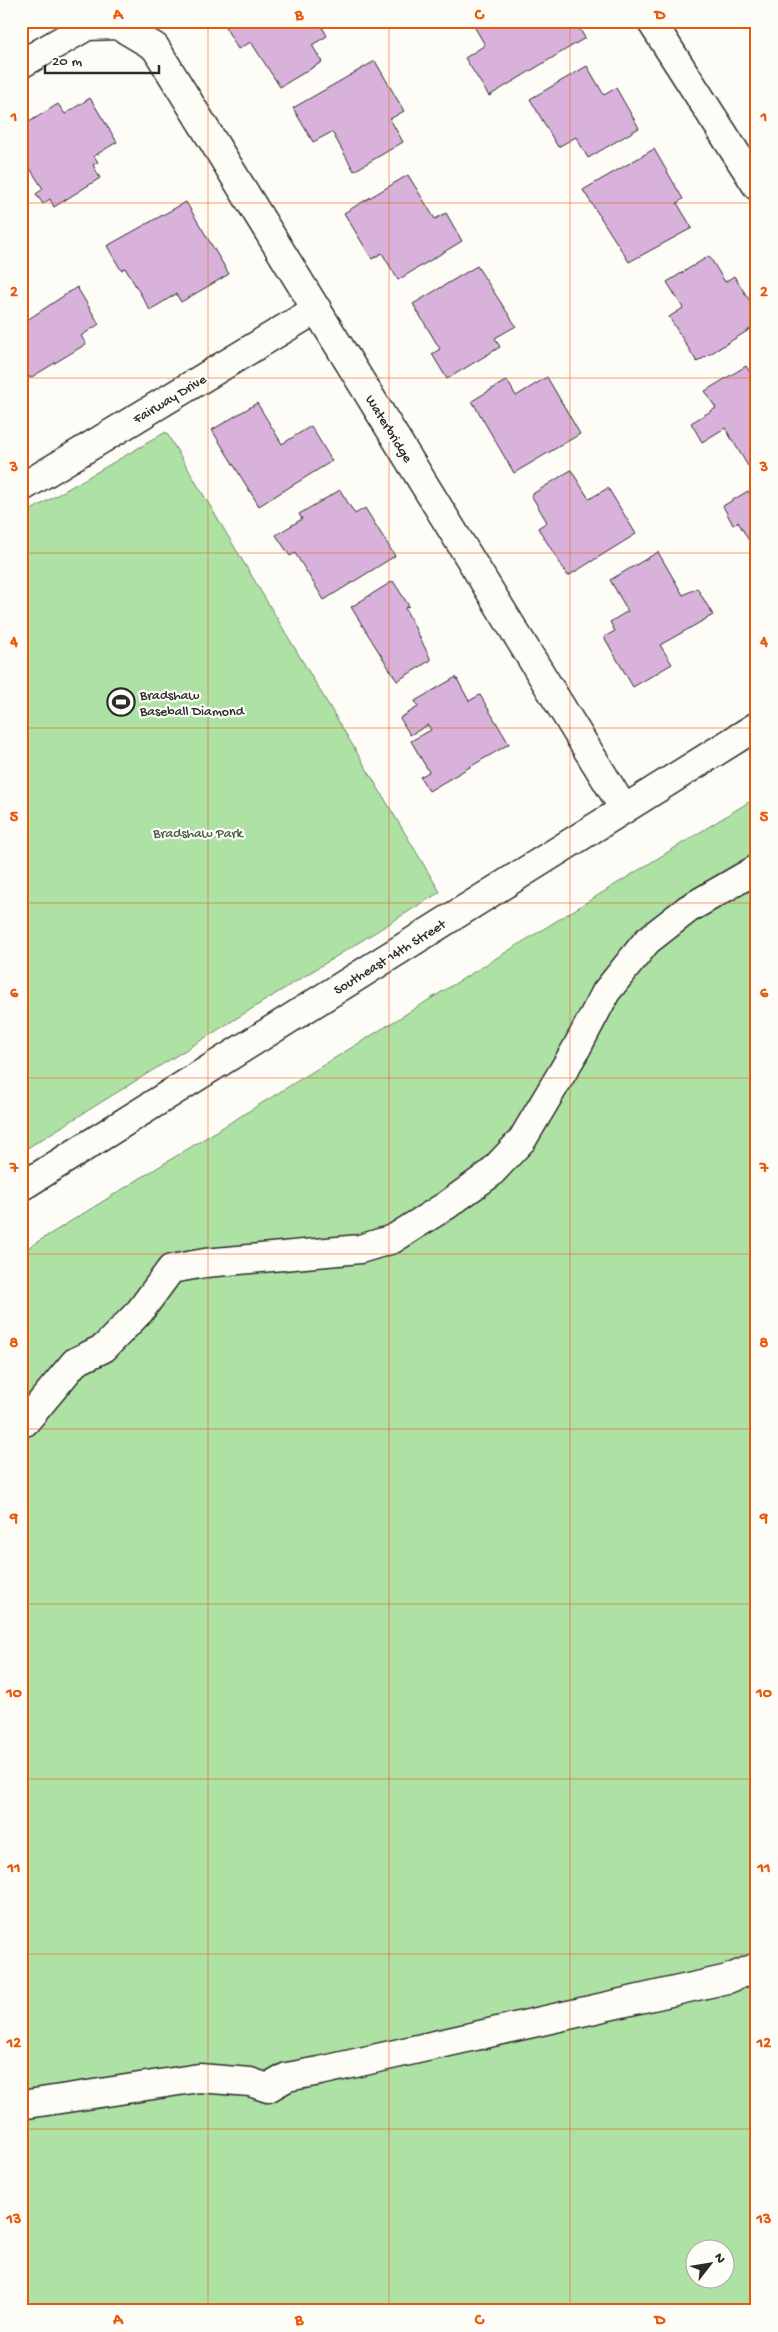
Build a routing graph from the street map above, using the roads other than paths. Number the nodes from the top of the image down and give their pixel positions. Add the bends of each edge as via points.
1 (651, 21) edge
2 (21, 64) edge
3 (757, 186) edge
4 (317, 309) junction
5 (21, 488) edge
6 (757, 726) edge
7 (624, 809) junction
8 (757, 869) edge
9 (21, 1187) edge
10 (21, 1423) edge
11 (757, 1967) edge
12 (21, 2105) edge

1 - 3 street
2 - 4 street, Waterbridge via 87,26 118,25 155,48
4 - 5 street, Fairway Drive
4 - 7 street, Waterbridge
6 - 7 street, Southeast 14th Street
7 - 9 street, Southeast 14th Street
8 - 10 street via 688,909 646,941 606,992 522,1140 490,1174 447,1205 385,1242 360,1249 171,1269 140,1311 104,1348 74,1362
11 - 12 street via 728,1979 287,2077 268,2088 250,2082 199,2078

